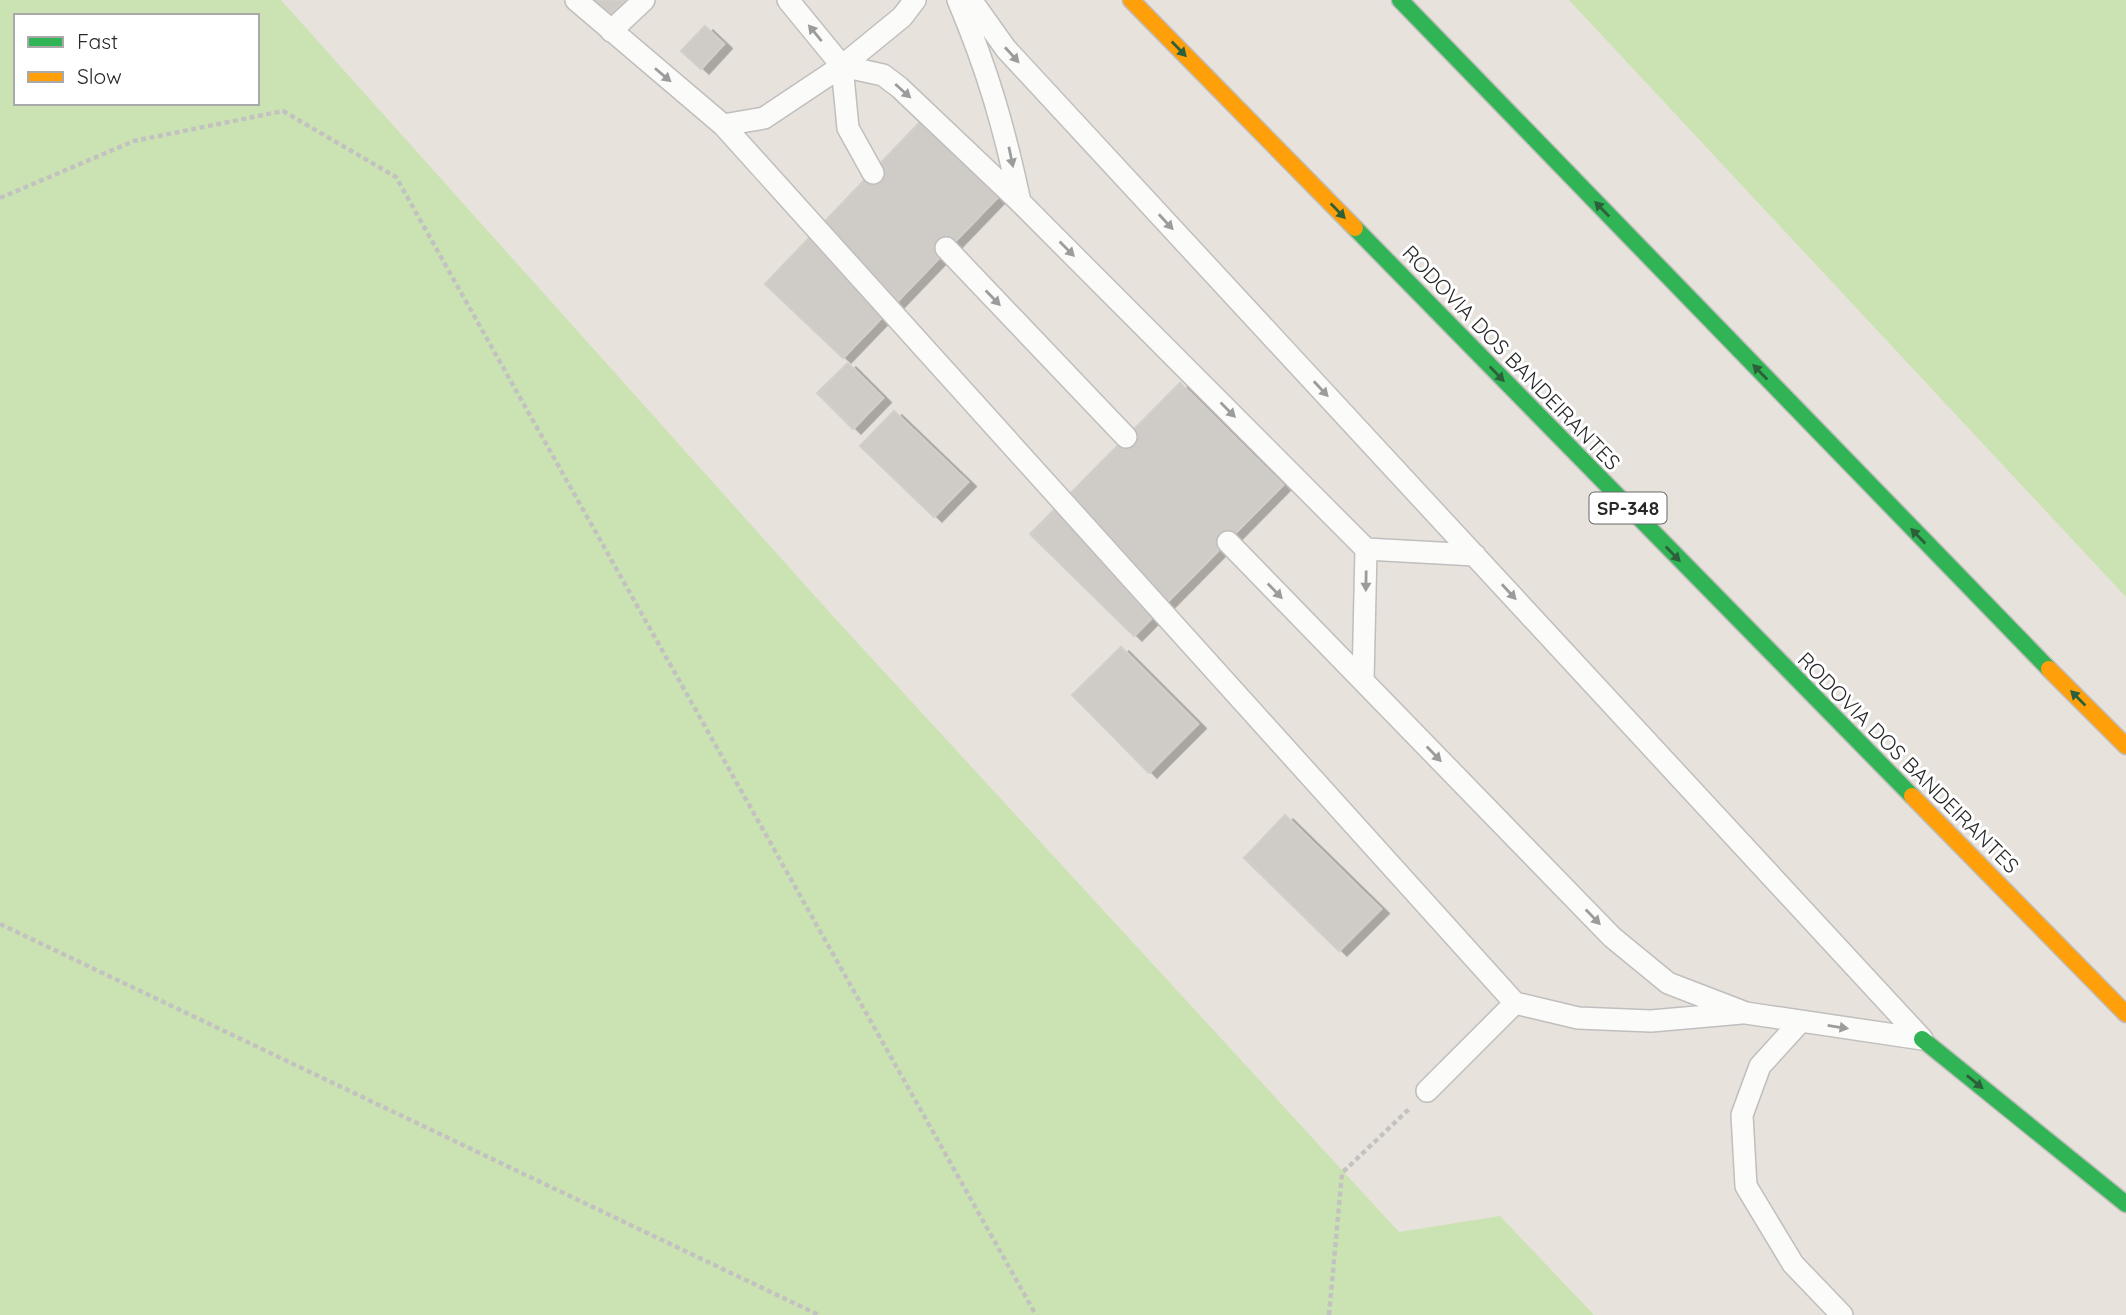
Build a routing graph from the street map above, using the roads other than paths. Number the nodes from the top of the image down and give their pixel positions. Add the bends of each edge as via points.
1 (576, 0) edge
2 (644, 0) edge
3 (788, 0) edge
4 (915, 0) edge
5 (958, 0) edge
6 (971, 0) edge
7 (1131, 0) edge
8 (1400, 0) edge
9 (611, 31) junction
10 (842, 66) junction
11 (723, 125) junction
12 (873, 173) dead end
13 (1020, 202) junction
14 (946, 248) dead end
15 (1126, 437) dead end
16 (1228, 542) dead end
17 (1366, 549) junction
18 (1475, 555) junction
19 (1363, 681) junction
20 (2126, 746) edge
21 (1515, 1003) junction
22 (1746, 1013) junction
23 (2126, 1014) edge
24 (1801, 1021) junction
25 (1922, 1039) junction
26 (1427, 1091) road end
27 (2126, 1204) edge
28 (1842, 1315) edge

1 - 9 lane
2 - 9 lane
10 -> 3 lane
4 - 10 lane via 902,17
5 -> 13 lane via 987,69
6 -> 18 lane via 1006,49
7 -> 23 highway, RODOVIA DOS BANDEIRANTES / SP-348
20 -> 8 highway
9 -> 11 lane
10 - 11 lane via 764,118
10 - 12 lane via 848,128
10 -> 13 lane via 883,75 899,87
11 - 21 lane
13 -> 17 lane
14 -> 15 lane
16 -> 19 lane
17 - 18 lane
17 -> 19 lane
18 -> 25 lane
19 -> 22 lane via 1612,937 1668,983
21 - 22 lane via 1590,1019 1651,1021
21 - 26 lane
22 - 24 lane
24 -> 25 lane
24 - 28 lane via 1760,1066 1742,1115 1746,1186 1793,1264
25 -> 27 highway

